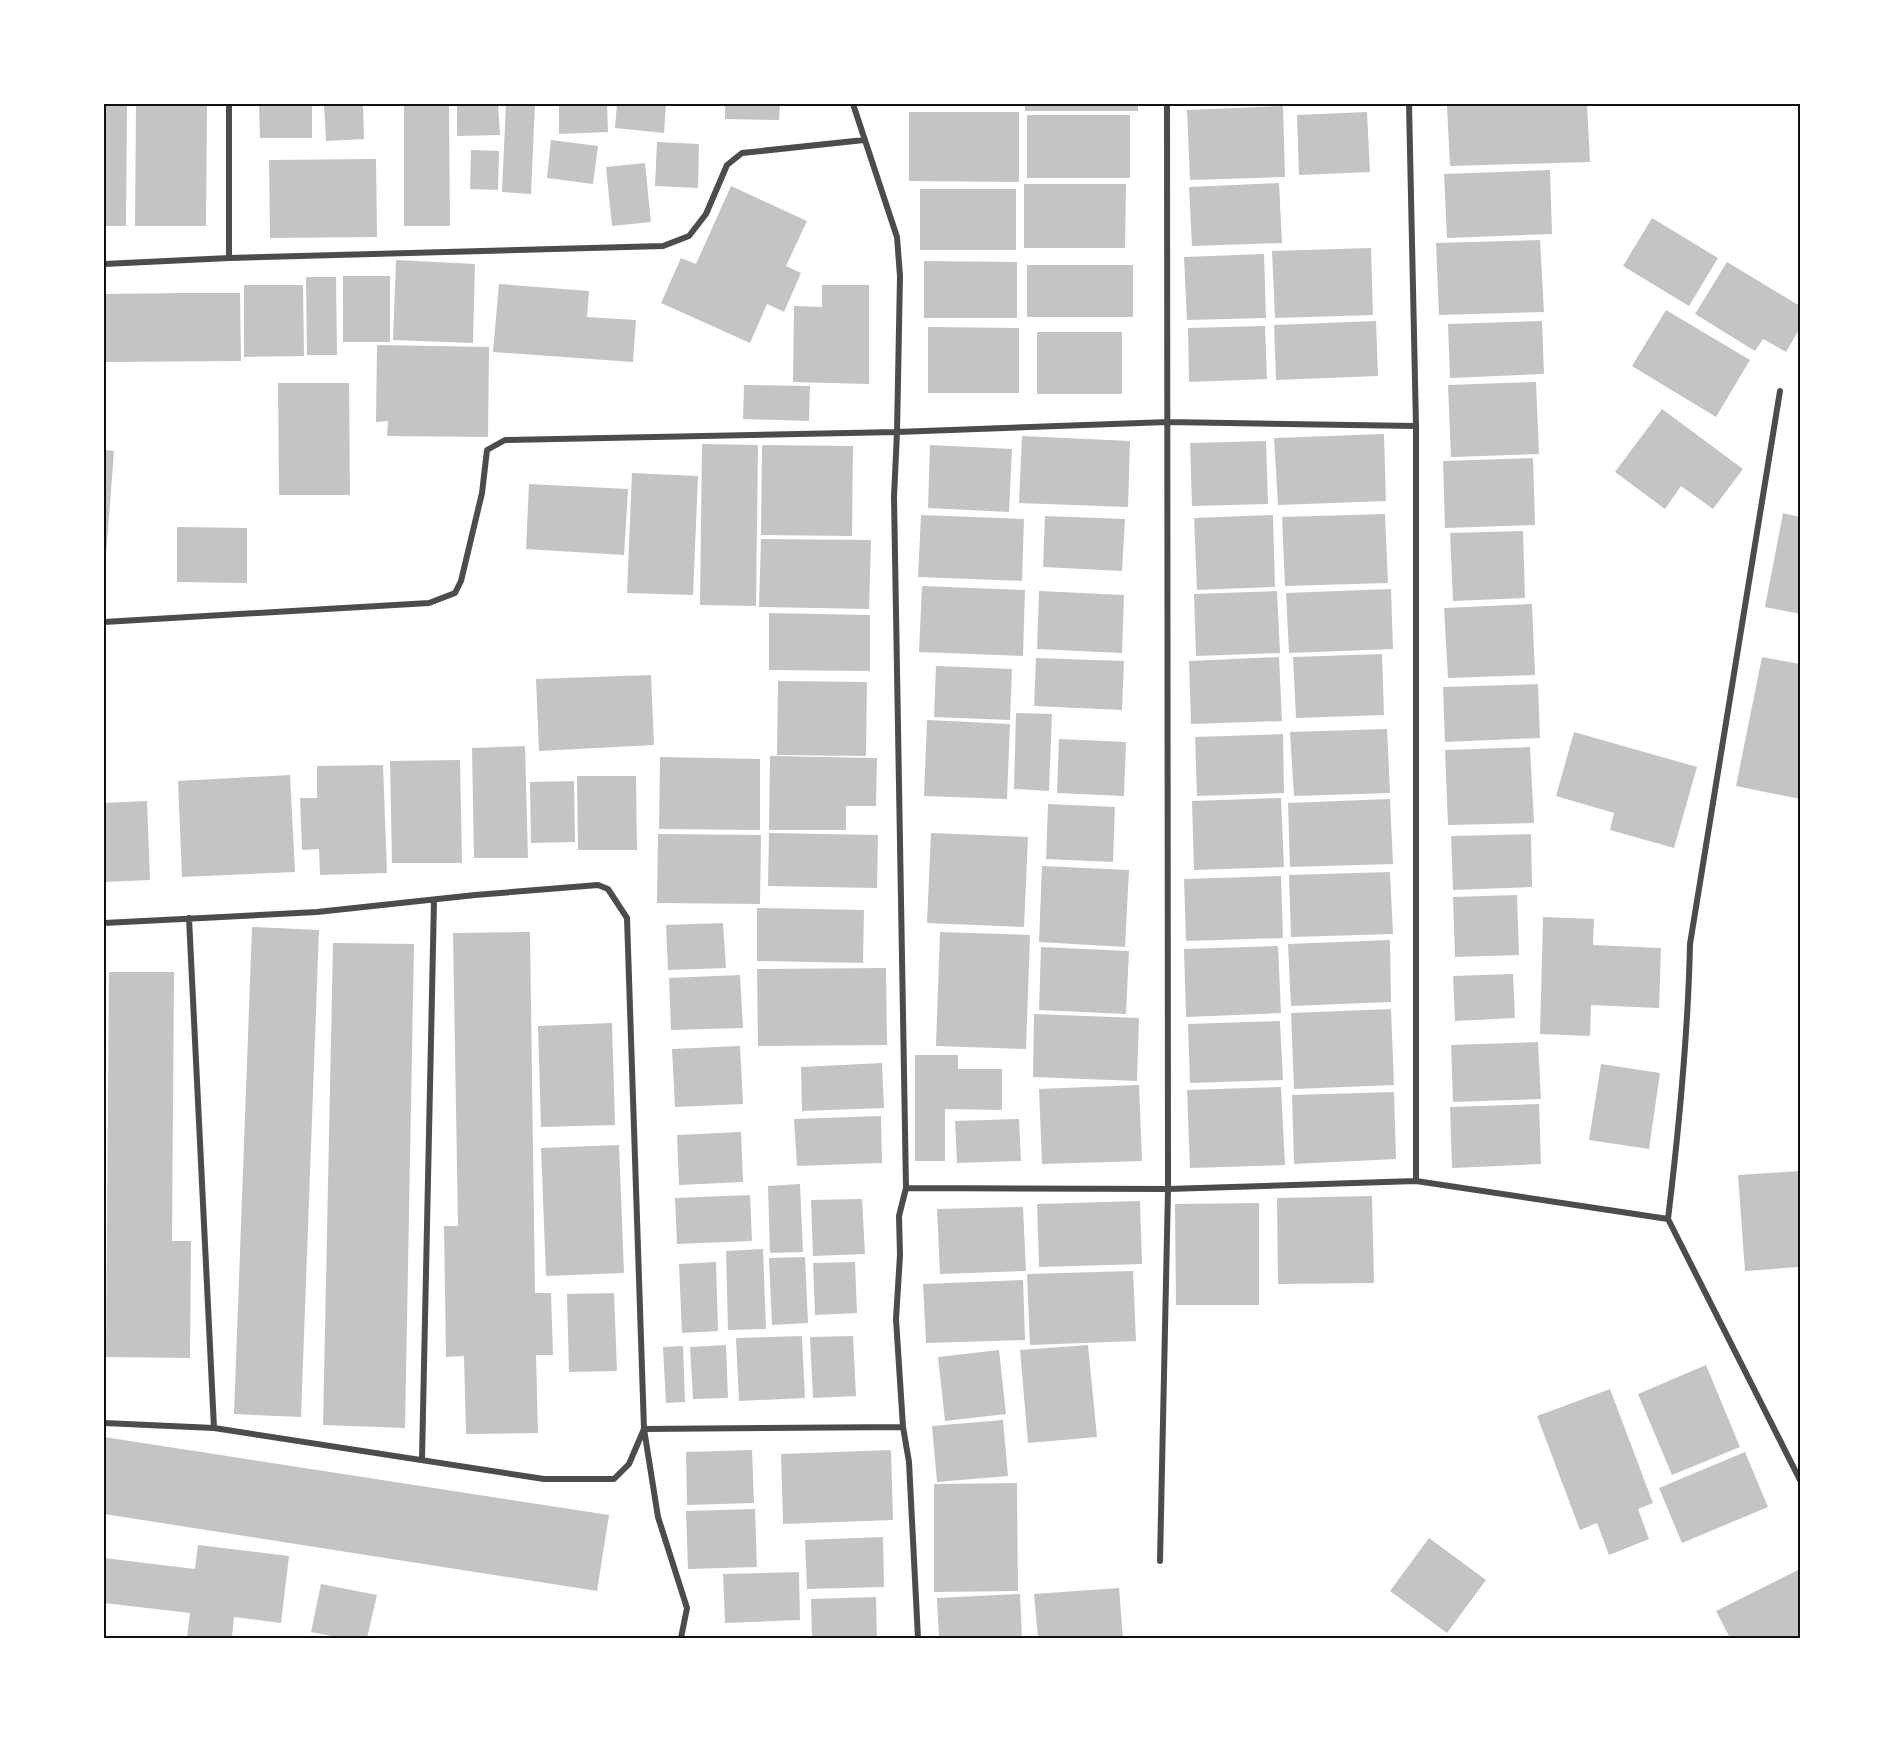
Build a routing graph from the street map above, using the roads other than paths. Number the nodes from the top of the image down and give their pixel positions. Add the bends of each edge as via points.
1 (229, 104) edge
2 (853, 104) edge
3 (1167, 104) edge
4 (1409, 104) edge
5 (864, 140) junction
6 (229, 258) junction
7 (104, 264) edge
8 (1780, 391) dead end
9 (1168, 422) junction
10 (1416, 426) junction
11 (897, 432) junction
12 (104, 622) edge
13 (434, 900) junction
14 (189, 918) junction
15 (104, 923) edge
16 (1416, 1181) junction
17 (906, 1188) junction
18 (1168, 1189) junction
19 (1668, 1219) junction
20 (104, 1423) edge
21 (903, 1427) junction
22 (214, 1428) junction
23 (644, 1429) junction
24 (422, 1459) junction
25 (1800, 1480) edge
26 (1160, 1561) dead end
27 (681, 1638) edge
28 (918, 1638) edge

1 - 6 street
2 - 5 street
3 - 9 street
4 - 10 street
5 - 6 street via 742,153 727,165 706,214 689,236 663,246
5 - 11 street via 897,237
6 - 7 street
8 - 19 street via 1690,944 1678,1139
9 - 10 street
9 - 11 street
9 - 18 street
10 - 16 street
11 - 12 street via 505,440 487,450 482,493 455,593 429,603
11 - 17 street via 894,497
13 - 14 street via 318,912
13 - 23 street via 598,885 608,889 627,918
13 - 24 street
14 - 15 street
14 - 22 street
16 - 18 street
16 - 19 street
17 - 18 street
17 - 21 street via 899,1216 896,1319
18 - 26 street
19 - 25 street
20 - 22 street
21 - 23 street
21 - 28 street via 909,1462
22 - 24 street
23 - 24 street via 629,1464 614,1479 544,1479
23 - 27 street via 658,1517 687,1608

